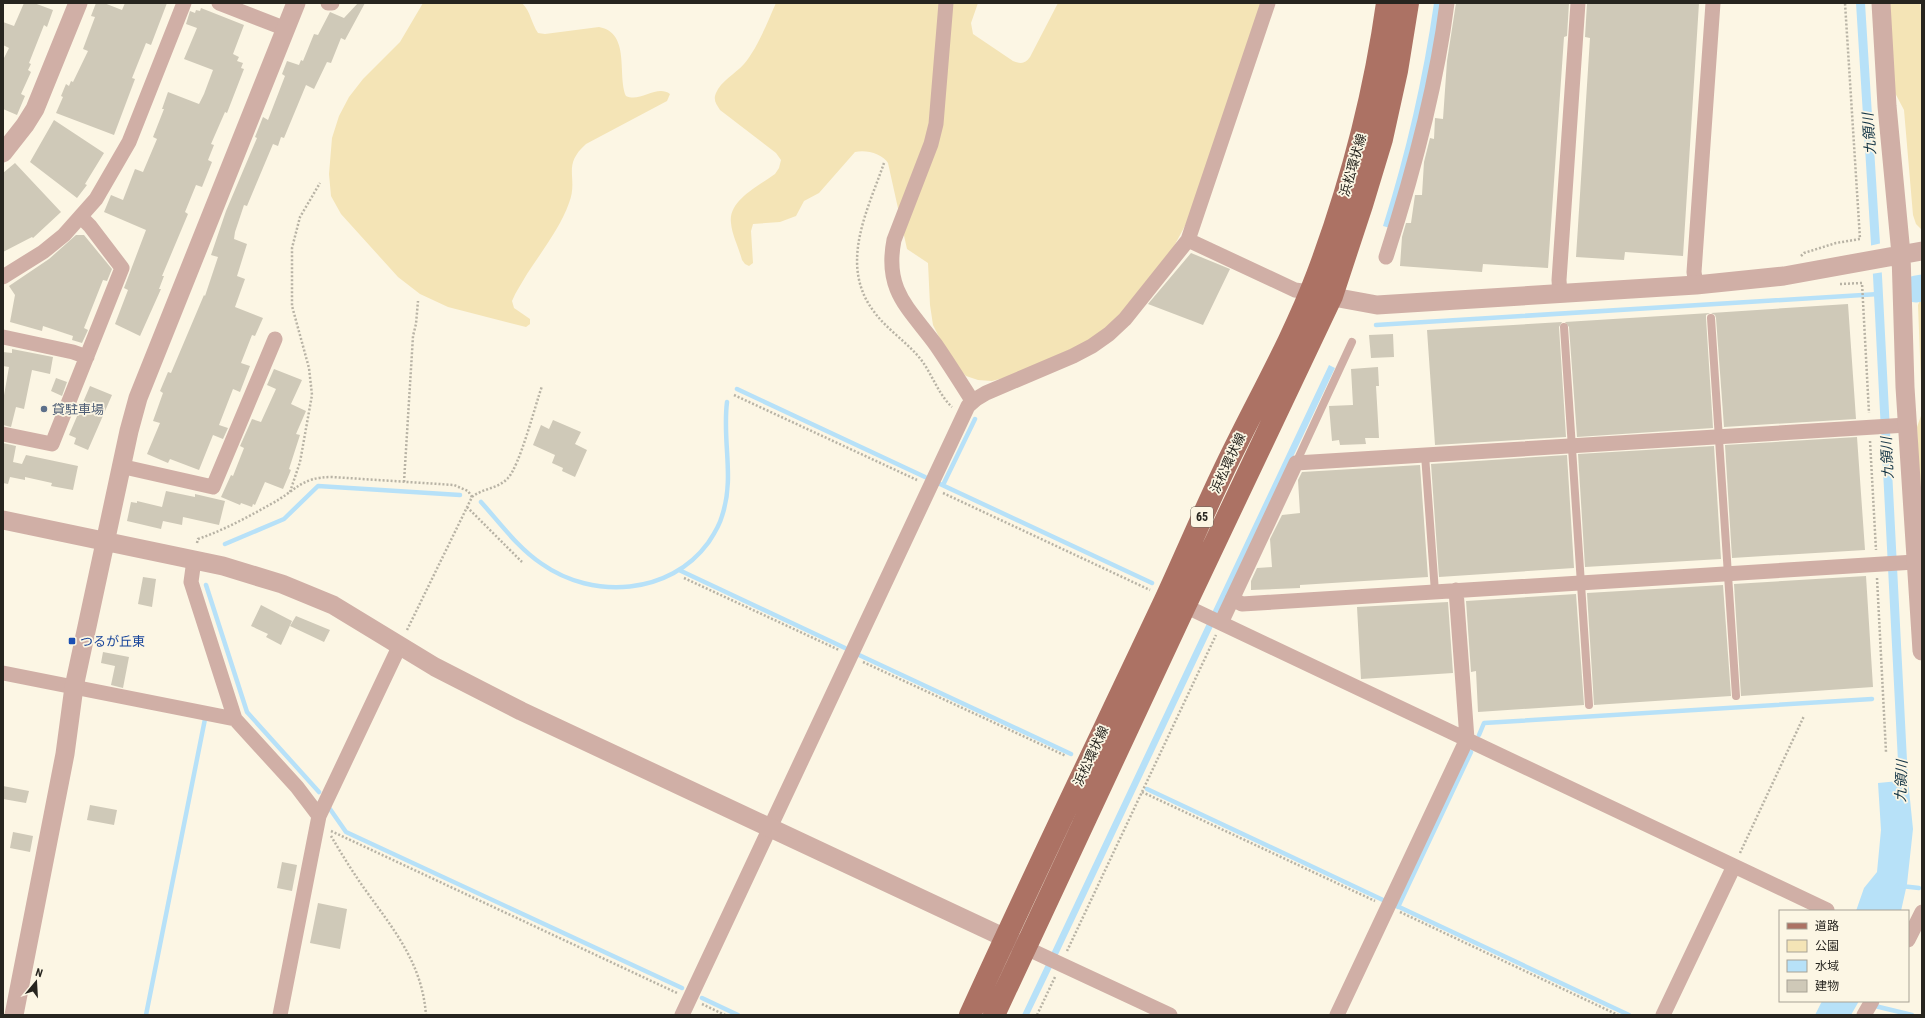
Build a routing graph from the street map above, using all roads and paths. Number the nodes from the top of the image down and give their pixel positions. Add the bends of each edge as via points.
1 (78, 3) edge
2 (184, 3) edge
3 (219, 3) edge
4 (296, 3) edge
5 (328, 3) edge
6 (332, 3) edge
7 (946, 3) edge
8 (1268, 3) edge
9 (1387, 3) edge
10 (1408, 3) edge
11 (1446, 3) edge
12 (1578, 3) edge
13 (1713, 3) edge
14 (1845, 3) edge
15 (1881, 3) edge
16 (286, 29) junction
17 (3, 152) edge
18 (320, 183) dead end
19 (81, 217) junction
20 (1188, 240) junction
21 (1922, 251) edge
22 (1895, 256) junction
23 (1386, 257) dead end
24 (1802, 261) dead end
25 (3, 277) edge
26 (1696, 285) junction
27 (1863, 287) dead end
28 (1309, 292) junction
29 (1560, 294) junction
30 (1332, 296) junction
31 (418, 301) dead end
32 (1711, 318) dead end
33 (1564, 327) dead end
34 (3, 337) edge
35 (275, 339) dead end
36 (1352, 342) dead end
37 (87, 357) junction
38 (542, 386) dead end
39 (734, 395) dead end
40 (973, 402) junction
41 (1903, 425) junction
42 (1871, 427) junction
43 (3, 434) edge
44 (1719, 436) junction
45 (1572, 446) junction
46 (1425, 454) junction
47 (1296, 463) junction
48 (120, 466) junction
49 (404, 482) junction
50 (930, 486) junction
51 (290, 492) junction
52 (472, 497) junction
53 (466, 508) junction
54 (3, 520) edge
55 (105, 541) junction
56 (194, 560) junction
57 (522, 562) dead end
58 (1911, 562) junction
59 (1878, 564) junction
60 (1728, 573) junction
61 (684, 578) dead end
62 (1580, 582) junction
63 (1456, 590) junction
64 (1434, 592) junction
65 (1232, 599) junction
66 (1184, 606) junction
67 (1220, 622) junction
68 (400, 645) junction
69 (1922, 651) edge
70 (850, 656) junction
71 (3, 673) edge
72 (74, 687) junction
73 (1736, 696) dead end
74 (1589, 705) dead end
75 (1804, 716) dead end
76 (235, 719) junction
77 (1467, 739) junction
78 (1886, 752) dead end
79 (1066, 756) dead end
80 (319, 816) junction
81 (769, 828) junction
82 (1734, 866) junction
83 (1827, 910) edge
84 (1922, 912) edge
85 (1005, 937) junction
86 (1909, 938) edge
87 (1048, 958) junction
88 (689, 998) junction
89 (1871, 1002) edge
90 (14, 1015) edge
91 (280, 1015) edge
92 (426, 1015) edge
93 (682, 1015) edge
94 (725, 1015) edge
95 (970, 1015) edge
96 (994, 1015) edge
97 (1037, 1015) edge
98 (1170, 1015) edge
99 (1337, 1015) edge
100 (1664, 1015) edge
101 (1864, 1015) edge

1 - 17 street via 35,109 26,125
2 - 19 street via 129,142 108,181
3 - 16 street
4 - 16 street
5 - 6 street
7 - 40 street via 936,124 931,144 894,240 891,271 902,300
8 - 20 street
9 - 28 main road, 浜松環状線 / 65 via 1377,68 1362,134 1343,199
10 - 30 main road, 浜松環状線 / 65 via 1397,72 1382,139
11 - 23 street via 1426,121 1410,183
12 - 29 street
13 - 26 street via 1694,272
14 - 24 path via 1860,239 1804,253 1801,256
15 - 22 street
16 - 48 street via 138,398
18 - 51 path via 300,218 292,248 292,306 309,368 312,396 300,462
19 - 25 street via 43,252
19 - 37 street via 122,268
20 - 28 street via 1295,290
20 - 40 street via 1130,314 1109,334 1073,356 986,393
21 - 22 street
22 - 26 street via 1761,279
22 - 41 street
26 - 29 street
27 - 42 path
28 - 30 street
28 - 66 main road, 浜松環状線 / 65 via 1222,474
29 - 30 street via 1377,305
30 - 66 main road, 浜松環状線 / 65
31 - 49 path via 413,336
32 - 44 lane
33 - 45 lane
34 - 37 street
35 - 48 street via 213,487
36 - 47 lane
37 - 43 street via 52,444
38 - 52 path via 513,471 501,484 480,491
39 - 50 path
40 - 50 street via 963,416
41 - 42 street
41 - 58 street
42 - 44 street
42 - 59 path
44 - 45 street
44 - 60 lane
45 - 46 street
45 - 62 lane
46 - 47 street
46 - 64 lane
47 - 65 street
48 - 55 street
49 - 51 path via 314,477
49 - 52 path via 454,485 468,491
50 - 66 path
50 - 70 street
51 - 56 path via 216,533 198,539
52 - 53 path
53 - 57 path
53 - 68 path
54 - 55 street
55 - 56 street
55 - 72 street
56 - 68 street via 255,574 307,594
56 - 76 street via 191,582
58 - 59 street
58 - 69 street
59 - 60 street
59 - 78 path
60 - 62 street
60 - 73 lane
61 - 70 path
62 - 63 street
62 - 74 lane
63 - 64 street
63 - 77 street
64 - 65 street via 1242,604
65 - 67 street
66 - 67 street
66 - 85 main road, 浜松環状線 / 65
66 - 87 main road, 浜松環状線 / 65
67 - 77 street
67 - 87 path
68 - 80 street
68 - 81 street via 436,667 514,707
70 - 79 path
70 - 81 street
71 - 72 street
72 - 76 street
72 - 90 street via 65,754
75 - 82 path
76 - 80 street via 297,787
77 - 82 street
77 - 99 street
80 - 91 street
81 - 85 street
81 - 88 street
82 - 83 street
82 - 100 street
84 - 86 street
85 - 87 street
85 - 95 main road, 浜松環状線 / 65
87 - 96 main road, 浜松環状線 / 65
87 - 97 path
87 - 98 street
88 - 92 path via 326,829 408,952 421,981
88 - 93 street
88 - 94 path
89 - 101 street

